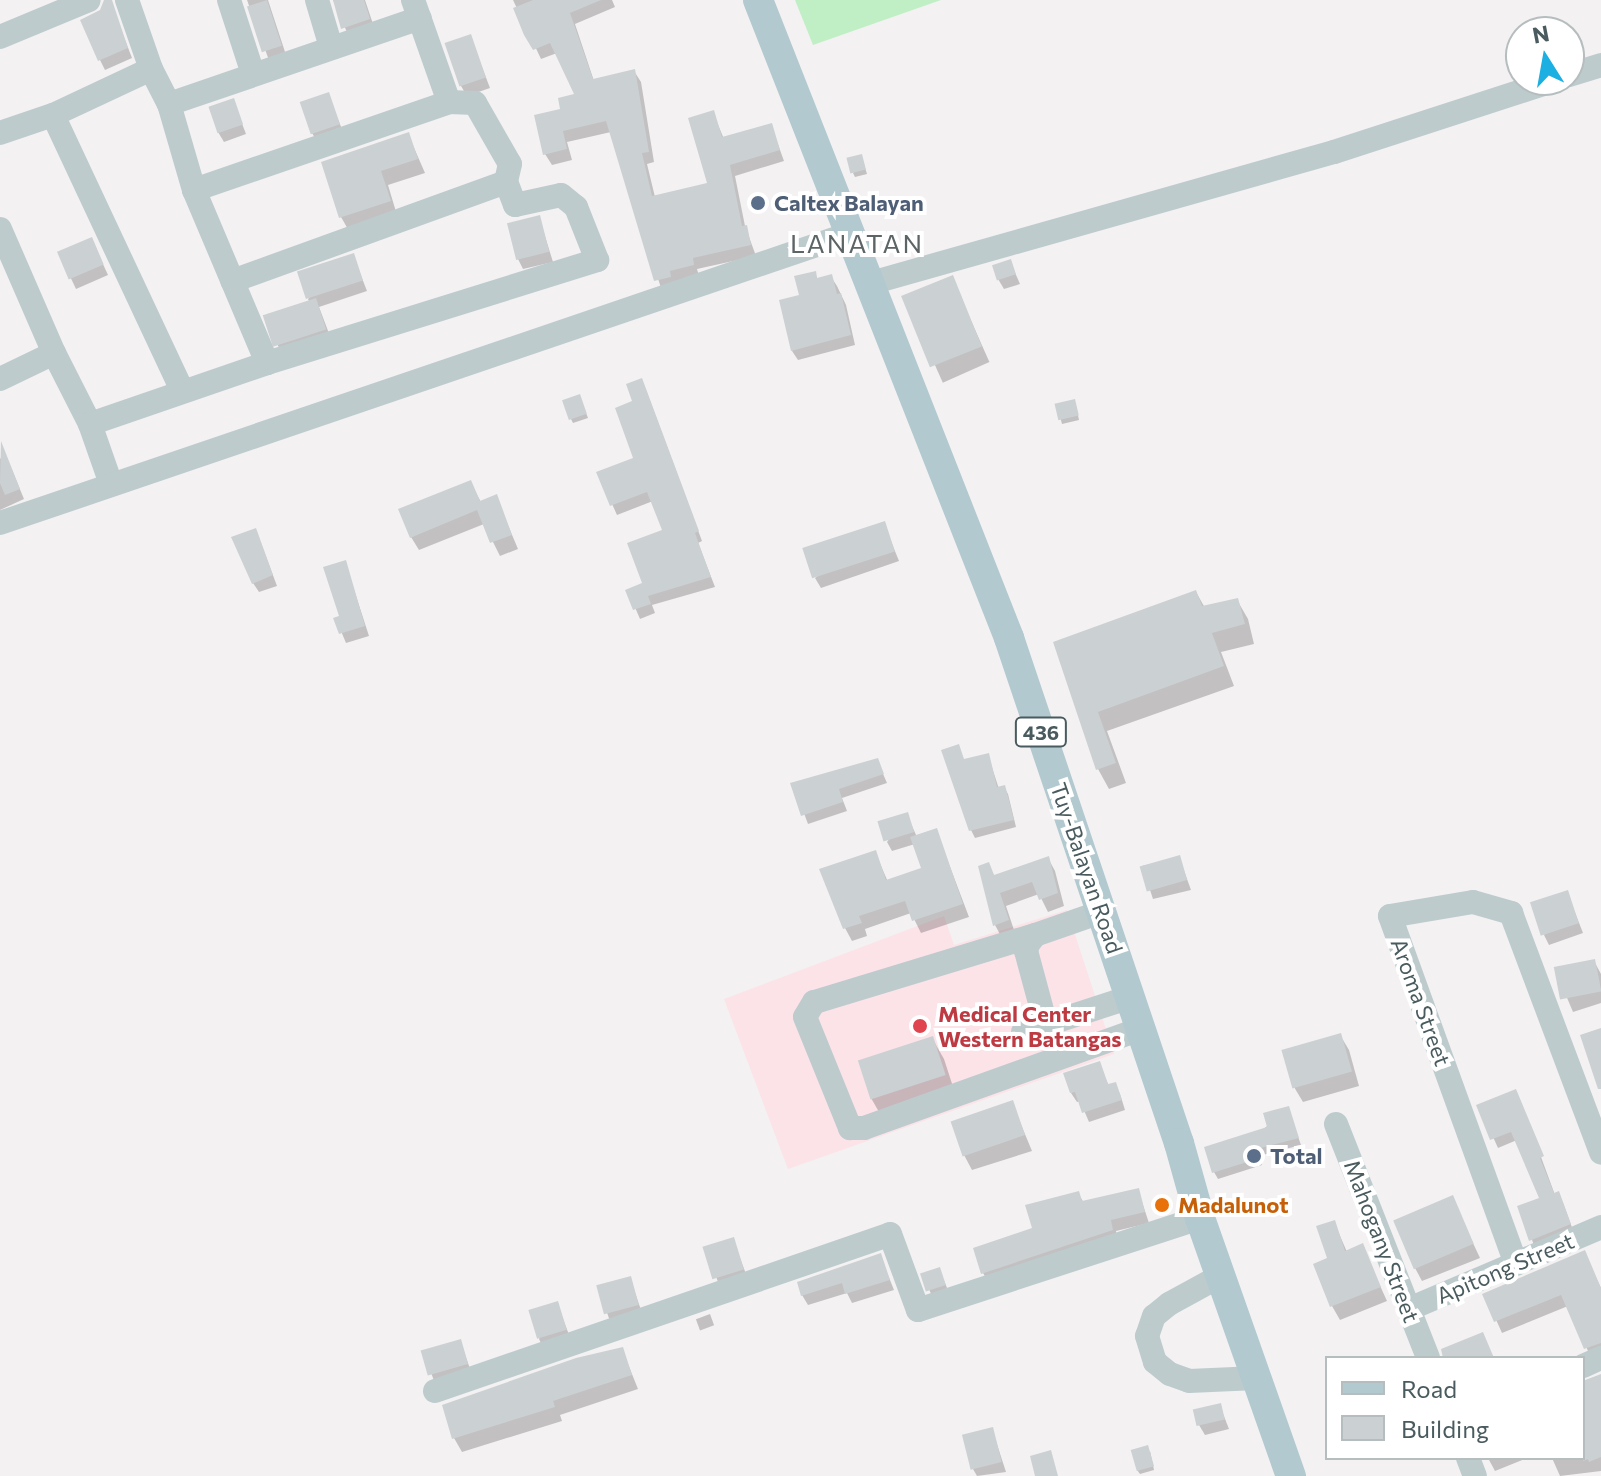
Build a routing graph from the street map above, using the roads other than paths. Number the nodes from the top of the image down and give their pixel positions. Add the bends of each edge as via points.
1 (89, 0) edge
2 (127, 0) edge
3 (229, 0) edge
4 (317, 0) edge
5 (758, 0) edge
6 (417, 9) edge
7 (0, 37) edge
8 (331, 47) junction
9 (151, 69) junction
10 (253, 74) junction
11 (1506, 96) edge
12 (449, 102) junction
13 (169, 104) junction
14 (53, 115) junction
15 (0, 133) edge
16 (506, 182) junction
17 (194, 190) junction
18 (0, 229) edge
19 (849, 234) junction
20 (8, 268) edge
21 (232, 281) junction
22 (871, 283) junction
23 (54, 353) junction
24 (267, 363) junction
25 (0, 379) edge
26 (182, 391) junction
27 (90, 424) junction
28 (111, 484) junction
29 (0, 523) edge
30 (1101, 912) junction
31 (1035, 935) junction
32 (1131, 997) junction
33 (1141, 1029) junction
34 (1336, 1124) dead end
35 (1601, 1153) edge
36 (1200, 1218) junction
37 (1601, 1227) edge
38 (1516, 1264) junction
39 (1222, 1275) junction
40 (1409, 1309) junction
41 (1427, 1356) edge
42 (1257, 1378) junction
43 (435, 1391) dead end
44 (1291, 1476) edge

1 - 7 street
2 - 9 street
3 - 10 street
4 - 8 street
5 - 19 main road, Tuy-Balayan Road / 436
6 - 8 street
6 - 12 street
8 - 10 street
9 - 13 street
9 - 14 street
10 - 13 street
11 - 22 street via 1334,152
12 - 16 street via 475,103 510,164
12 - 17 street
13 - 17 street
14 - 15 street
14 - 26 street
16 - 21 street
16 - 24 street via 515,205 561,195 576,207 597,260
17 - 21 street
18 - 20 street
19 - 22 main road, Tuy-Balayan Road / 436
19 - 28 street
20 - 23 street
21 - 24 street
22 - 30 main road, Tuy-Balayan Road / 436 via 1009,638
23 - 25 street
23 - 27 street
24 - 26 street
26 - 27 street
27 - 28 street
28 - 29 street
30 - 31 street
30 - 32 main road, Tuy-Balayan Road / 436
31 - 32 street via 1026,951 1034,1028
31 - 33 street via 814,1002 805,1017 850,1128 864,1128
32 - 33 main road, Tuy-Balayan Road / 436
33 - 36 main road, Tuy-Balayan Road / 436
34 - 40 street, Mahogany Street
35 - 38 street, Aroma Street via 1511,913 1473,902 1390,916
36 - 39 main road, Tuy-Balayan Road / 436
36 - 43 street via 918,1310 890,1234
37 - 38 street, Apitong Street
38 - 40 street, Apitong Street
39 - 42 main road, Tuy-Balayan Road / 436
39 - 42 street via 1154,1316 1147,1336 1155,1362 1189,1381
40 - 41 street, Mahogany Street
42 - 44 main road, Tuy-Balayan Road / 436

